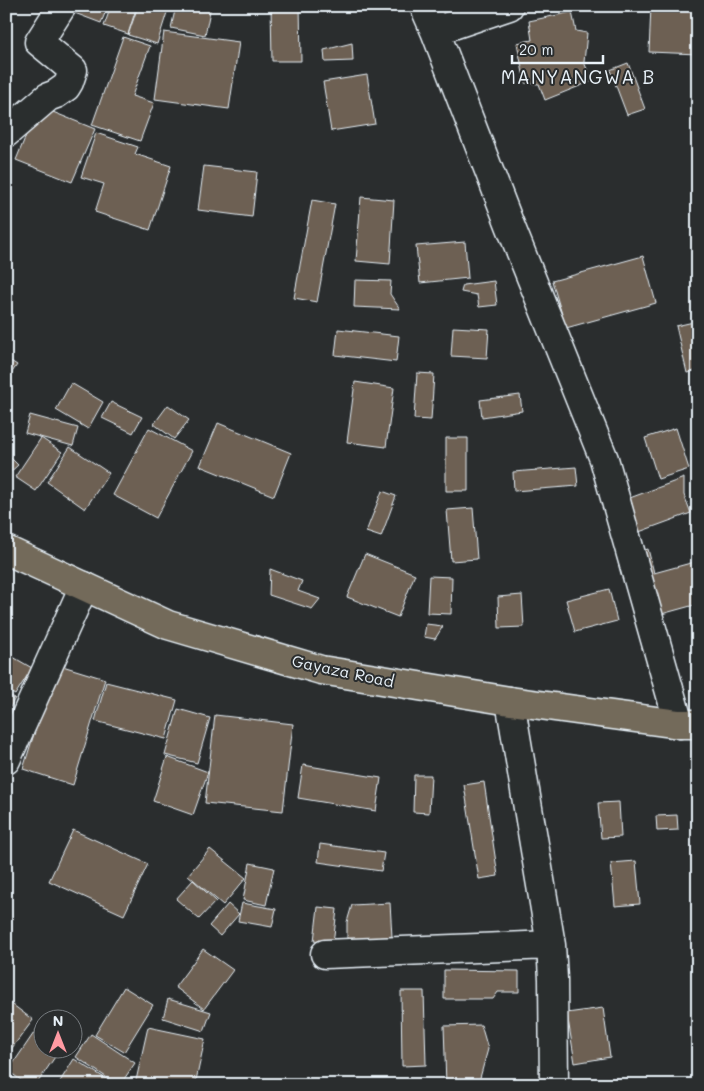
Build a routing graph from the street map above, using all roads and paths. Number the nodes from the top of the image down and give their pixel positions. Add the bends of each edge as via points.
1 (62, 6) edge
2 (509, 6) edge
3 (430, 18) edge
4 (6, 133) edge
5 (6, 550) edge
6 (84, 586) junction
7 (510, 701) junction
8 (688, 724) edge
9 (6, 760) edge
10 (551, 944) junction
11 (325, 954) dead end
12 (554, 1085) edge

1 - 4 street via 39,42 73,70 69,82
2 - 3 street
3 - 8 street via 604,459
5 - 6 main road, Gayaza Road
6 - 7 main road, Gayaza Road via 168,625 321,670
6 - 9 street
7 - 8 main road, Gayaza Road
7 - 10 street
10 - 11 street
10 - 12 street

